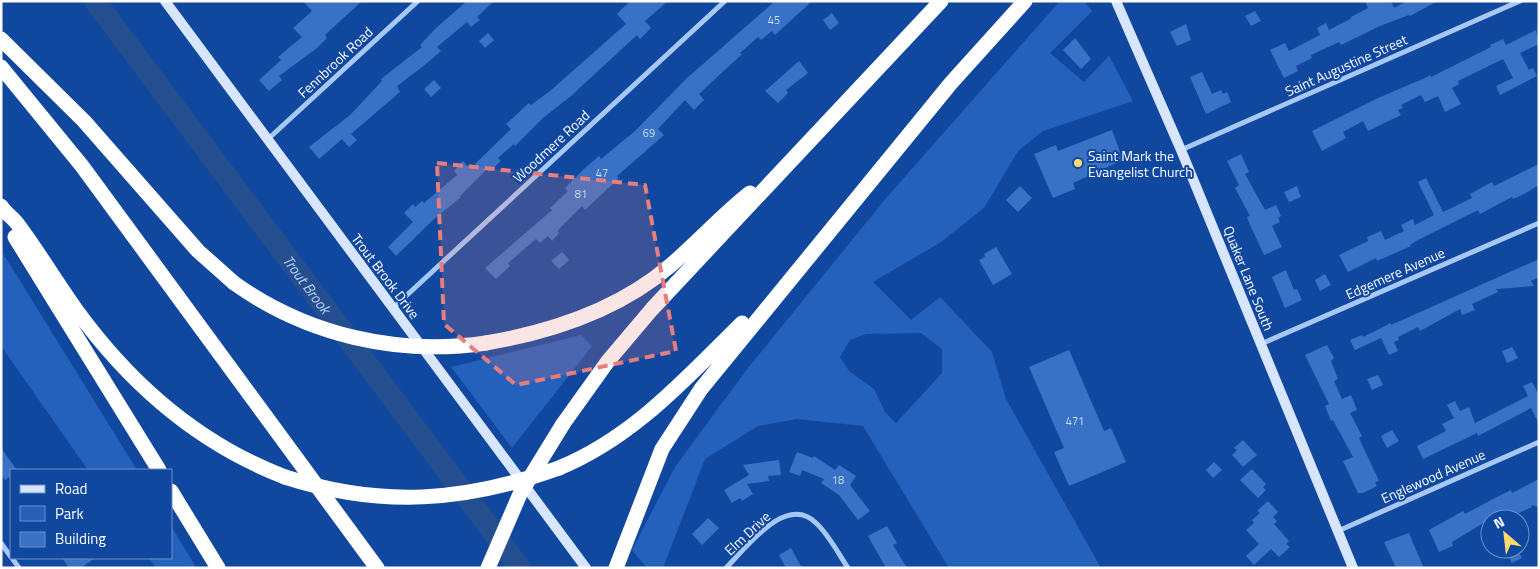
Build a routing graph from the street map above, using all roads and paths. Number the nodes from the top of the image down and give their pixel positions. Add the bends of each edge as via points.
1 (164, 1) edge
2 (418, 1) edge
3 (725, 1) edge
4 (941, 1) edge
5 (1025, 1) edge
6 (1116, 1) edge
7 (1520, 1) edge
8 (1, 39) edge
9 (1, 67) edge
10 (267, 140) junction
11 (1181, 150) junction
12 (782, 170) junction
13 (3, 209) edge
14 (1539, 223) edge
15 (790, 278) junction
16 (393, 308) junction
17 (1261, 344) junction
18 (1539, 442) edge
19 (158, 469) edge
20 (172, 493) edge
21 (1337, 531) junction
22 (1, 543) edge
23 (10, 554) edge
24 (218, 568) edge
25 (377, 568) edge
26 (488, 568) edge
27 (586, 568) edge
28 (616, 568) edge
29 (726, 568) edge
30 (848, 568) edge
31 (1353, 568) edge

1 - 10 main road, Trout Brook Drive
2 - 10 street, Fennbrook Road
3 - 16 street, Woodmere Road
4 - 12 highway
5 - 15 highway via 951,83
6 - 11 main road, Quaker Lane South
7 - 11 street, Saint Augustine Street
8 - 12 highway, bridge via 84,121 187,240 234,283 288,314 360,339 421,347 486,343 558,326 596,311 630,294 670,266 734,206
9 - 25 highway via 82,166
10 - 16 main road, Trout Brook Drive
11 - 17 main road, Quaker Lane South
12 - 26 highway, bridge via 629,335 563,424 516,501
13 - 15 highway, bridge via 19,225 95,334 136,382 174,414 214,443 286,477 345,492 385,497 426,498 493,489 558,468 612,441 652,412
13 - 19 highway via 16,239
14 - 17 street, Edgemere Avenue
15 - 28 highway via 712,373 669,437 644,491
16 - 27 main road, Trout Brook Drive
17 - 21 main road, Quaker Lane South
18 - 21 street, Englewood Avenue
20 - 24 highway
21 - 31 main road, Quaker Lane South
22 - 23 street
29 - 30 street, Elm Drive via 773,522 794,514 807,516 816,522

